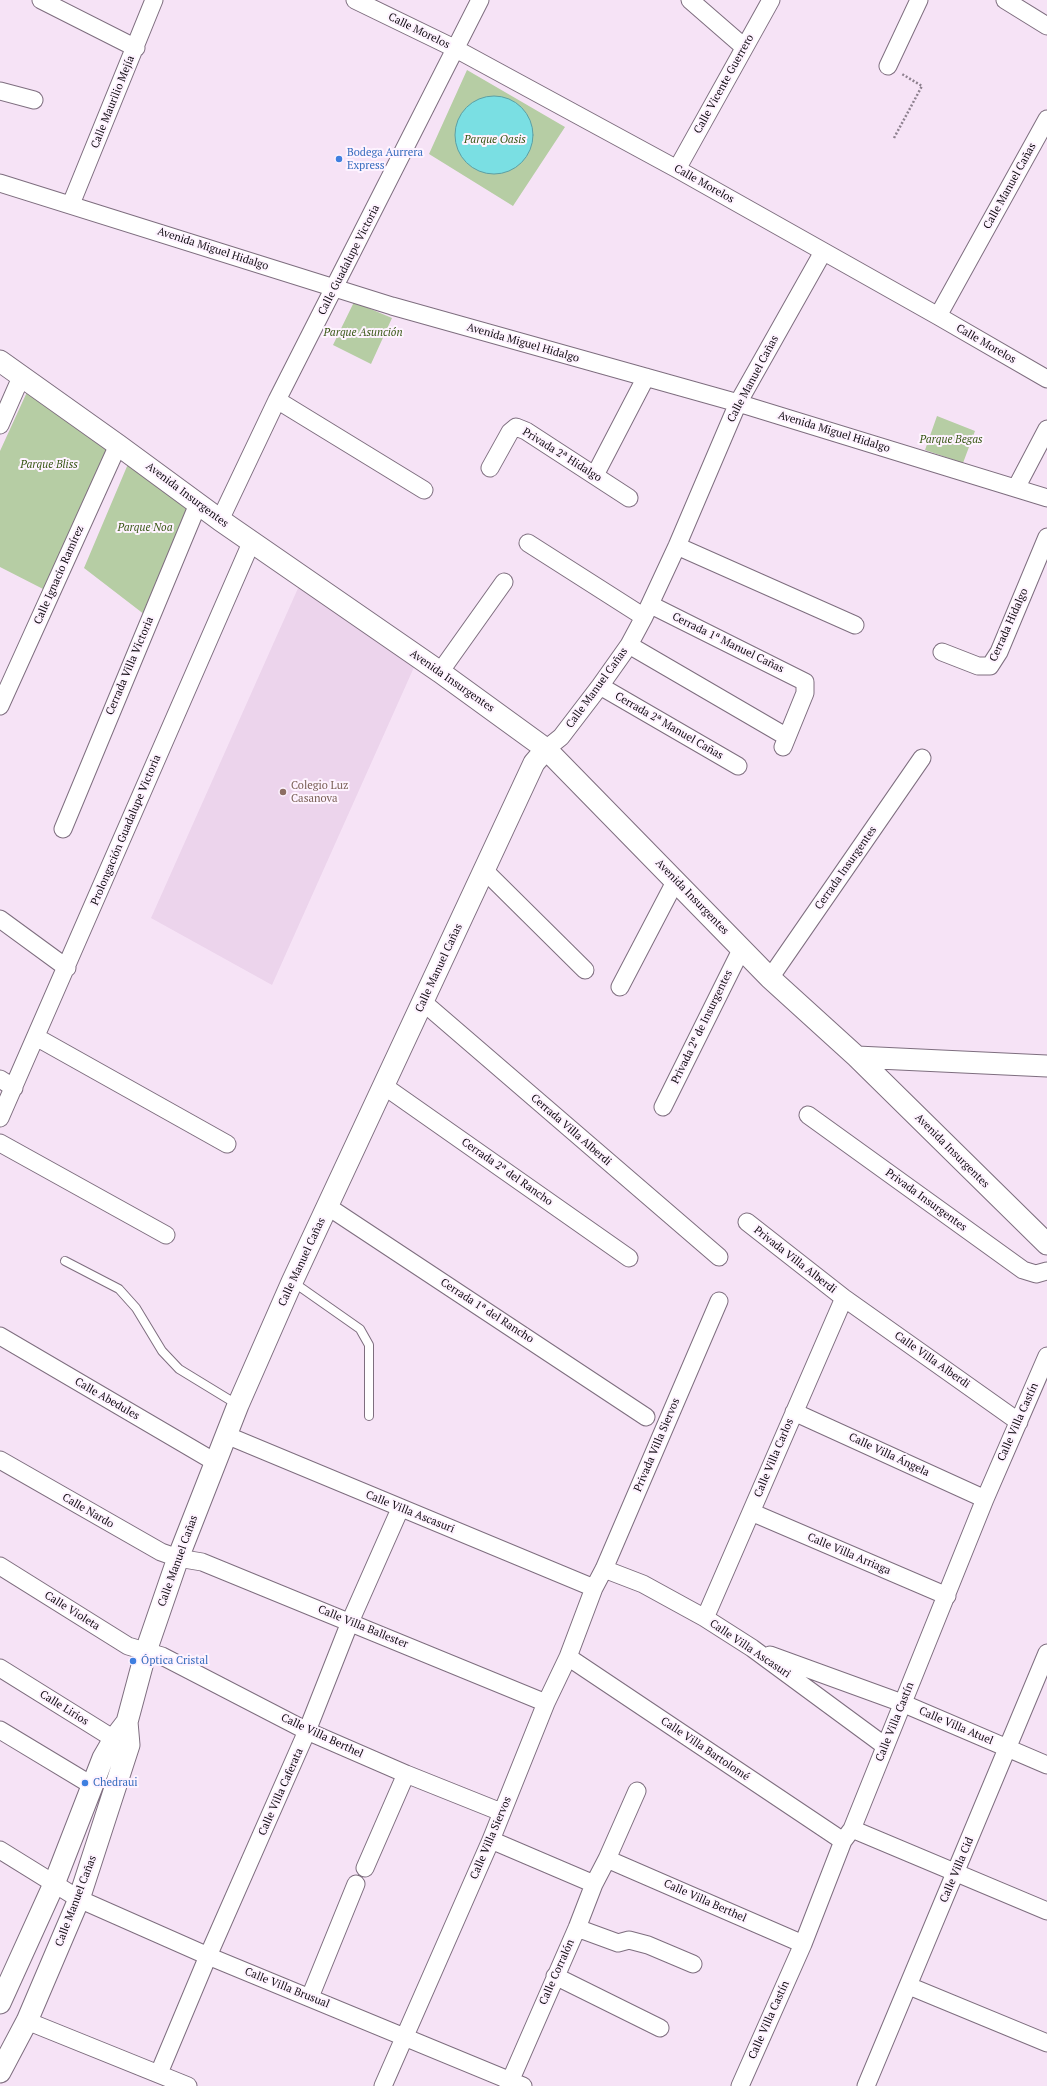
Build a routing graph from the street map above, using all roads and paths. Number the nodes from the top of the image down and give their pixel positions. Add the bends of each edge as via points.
1 (41, 0) edge
2 (154, 0) edge
3 (356, 0) edge
4 (480, 0) edge
5 (690, 0) edge
6 (771, 0) edge
7 (919, 0) edge
8 (1005, 0) edge
9 (1047, 26) edge
10 (744, 47) junction
11 (136, 48) junction
12 (456, 49) junction
13 (888, 66) joint
14 (0, 91) edge
15 (34, 100) dead end
16 (1047, 119) edge
17 (894, 138) dead end
18 (1042, 141) edge
19 (677, 169) junction
20 (0, 183) edge
21 (71, 204) junction
22 (823, 252) junction
23 (335, 288) junction
24 (938, 316) junction
25 (0, 361) edge
26 (22, 375) junction
27 (646, 377) junction
28 (1047, 379) edge
29 (277, 400) junction
30 (738, 403) junction
31 (0, 425) edge
32 (1047, 429) edge
33 (118, 445) junction
34 (490, 468) dead end
35 (595, 475) junction
36 (1016, 488) junction
37 (424, 490) dead end
38 (629, 498) dead end
39 (1047, 498) edge
40 (198, 504) junction
41 (220, 520) junction
42 (1047, 537) edge
43 (251, 542) junction
44 (528, 543) dead end
45 (677, 546) junction
46 (504, 582) dead end
47 (648, 611) junction
48 (855, 625) dead end
49 (629, 645) junction
50 (942, 652) dead end
51 (440, 672) junction
52 (600, 686) junction
53 (0, 706) edge
54 (546, 749) junction
55 (922, 758) dead end
56 (738, 766) dead end
57 (62, 829) dead end
58 (484, 870) junction
59 (676, 880) junction
60 (0, 919) edge
61 (742, 948) junction
62 (67, 968) junction
63 (585, 970) dead end
64 (770, 978) junction
65 (620, 987) dead end
66 (423, 1002) junction
67 (36, 1037) junction
68 (858, 1057) junction
69 (1047, 1066) edge
70 (0, 1078) edge
71 (384, 1086) junction
72 (14, 1088) junction
73 (663, 1107) dead end
74 (808, 1115) dead end
75 (0, 1118) edge
76 (0, 1143) edge
77 (228, 1144) dead end
78 (327, 1206) junction
79 (747, 1222) dead end
80 (166, 1235) dead end
81 (1047, 1244) edge
82 (719, 1257) dead end
83 (629, 1258) dead end
84 (65, 1261) dead end
85 (1047, 1271) edge
86 (292, 1282) junction
87 (844, 1298) junction
88 (719, 1301) dead end
89 (0, 1336) edge
90 (1047, 1356) edge
91 (238, 1405) junction
92 (794, 1412) junction
93 (369, 1416) dead end
94 (646, 1417) dead end
95 (1019, 1422) junction
96 (226, 1435) junction
97 (0, 1460) edge
98 (215, 1462) junction
99 (985, 1499) junction
100 (400, 1509) junction
101 (752, 1512) junction
102 (178, 1558) junction
103 (0, 1566) edge
104 (604, 1569) junction
105 (594, 1588) junction
106 (947, 1596) junction
107 (705, 1618) junction
108 (350, 1622) junction
109 (752, 1648) junction
110 (146, 1651) junction
111 (1047, 1653) edge
112 (568, 1657) junction
113 (0, 1668) edge
114 (546, 1703) junction
115 (902, 1704) junction
116 (0, 1730) edge
117 (308, 1731) junction
118 (122, 1742) junction
119 (885, 1746) junction
120 (1009, 1748) junction
121 (1047, 1765) edge
122 (406, 1774) junction
123 (93, 1786) junction
124 (636, 1791) dead end
125 (501, 1812) junction
126 (848, 1835) junction
127 (491, 1840) junction
128 (0, 1850) edge
129 (607, 1859) junction
130 (365, 1868) dead end
131 (956, 1872) junction
132 (54, 1884) junction
133 (356, 1884) dead end
134 (594, 1884) junction
135 (79, 1899) junction
136 (1047, 1911) edge
137 (577, 1928) junction
138 (803, 1944) junction
139 (208, 1956) junction
140 (693, 1964) dead end
141 (555, 1976) junction
142 (909, 1986) junction
143 (310, 1997) junction
144 (0, 2003) edge
145 (27, 2020) junction
146 (660, 2028) dead end
147 (405, 2036) junction
148 (1047, 2043) edge
149 (0, 2072) edge
150 (159, 2073) junction
151 (514, 2084) edge
152 (188, 2086) edge
153 (383, 2086) edge
154 (740, 2086) edge
155 (866, 2086) edge

1 - 11 street
2 - 11 street, Calle Maurilio Mejía
3 - 12 street, Calle Morelos
4 - 12 street, Calle Guadalupe Victoria
5 - 10 street
6 - 10 street, Calle Vicente Guerrero
7 - 13 street
8 - 9 street
10 - 19 street, Calle Vicente Guerrero
11 - 21 street, Calle Maurilio Mejía
12 - 19 street, Calle Morelos
12 - 23 street, Calle Guadalupe Victoria
13 - 17 path via 922,86
14 - 15 street
16 - 18 street, Calle Manuel Cañas
18 - 24 street, Calle Manuel Cañas
19 - 22 street, Calle Morelos
20 - 21 street, Avenida Miguel Hidalgo
21 - 23 street, Avenida Miguel Hidalgo
22 - 24 street, Calle Morelos
22 - 30 street, Calle Manuel Cañas
23 - 27 street, Avenida Miguel Hidalgo
23 - 29 street, Calle Guadalupe Victoria
24 - 28 street, Calle Morelos
25 - 26 street, Avenida Insurgentes
26 - 31 street
26 - 33 street, Avenida Insurgentes
27 - 30 street, Avenida Miguel Hidalgo
27 - 35 street
29 - 37 street
29 - 41 street, Calle Guadalupe Victoria
30 - 36 street, Avenida Miguel Hidalgo
30 - 45 street, Calle Manuel Cañas
32 - 36 street
33 - 40 street, Avenida Insurgentes
33 - 53 street, Calle Ignacio Ramírez
34 - 35 street, Privada 2ª Hidalgo via 510,432 516,427
35 - 38 street, Privada 2ª Hidalgo
36 - 39 street, Avenida Miguel Hidalgo
40 - 41 street, Avenida Insurgentes
40 - 57 street, Cerrada Villa Victoria
41 - 43 street, Avenida Insurgentes
42 - 50 street, Cerrada Hidalgo via 999,652 990,666 978,666
43 - 51 street, Avenida Insurgentes
43 - 62 street, Prolongación Guadalupe Victoria
44 - 47 street, Cerrada 1ª Manuel Cañas
45 - 47 street, Calle Manuel Cañas
45 - 48 street
46 - 51 street
47 - 49 street, Calle Manuel Cañas
47 - 49 street, Cerrada 1ª Manuel Cañas via 805,682 805,693 785,742
49 - 52 street, Calle Manuel Cañas
51 - 54 street, Avenida Insurgentes
52 - 54 street, Calle Manuel Cañas via 561,737
52 - 56 street, Cerrada 2ª Manuel Cañas
54 - 58 street, Calle Manuel Cañas via 534,763
54 - 59 street, Avenida Insurgentes
55 - 64 street, Cerrada Insurgentes
58 - 63 street
58 - 66 street, Calle Manuel Cañas
59 - 61 street, Avenida Insurgentes
59 - 65 street
60 - 62 street
61 - 64 street, Avenida Insurgentes
61 - 73 street, Privada 2ª de Insurgentes
62 - 67 street, Prolongación Guadalupe Victoria
64 - 68 street, Avenida Insurgentes
66 - 71 street, Calle Manuel Cañas
66 - 82 street, Cerrada Villa Alberdi
67 - 72 street, Prolongación Guadalupe Victoria
67 - 77 street
68 - 69 street
68 - 81 street, Avenida Insurgentes
70 - 72 street
71 - 78 street, Calle Manuel Cañas
71 - 83 street, Cerrada 2ª del Rancho
72 - 75 street, Prolongación Guadalupe Victoria
74 - 85 street, Privada Insurgentes via 1023,1270 1036,1274
76 - 80 street
78 - 86 street, Calle Manuel Cañas
78 - 94 street, Cerrada 1ª del Rancho
79 - 87 street, Privada Villa Alberdi
84 - 91 lane via 119,1289 136,1308 162,1351 179,1369
86 - 91 street, Calle Manuel Cañas
86 - 93 lane via 360,1329 369,1345
87 - 92 street, Calle Villa Carlos
87 - 95 street, Calle Villa Alberdi
88 - 104 street, Privada Villa Siervos
89 - 98 street, Calle Abedules
90 - 95 street, Calle Villa Castín
91 - 96 street, Calle Manuel Cañas
92 - 99 street, Calle Villa Ángela
92 - 101 street, Calle Villa Carlos
95 - 99 street, Calle Villa Castín
96 - 98 street, Calle Manuel Cañas
96 - 100 street, Calle Villa Ascasuri
97 - 102 street, Calle Nardo via 161,1552
98 - 102 street, Calle Manuel Cañas
99 - 106 street, Calle Villa Castín
100 - 105 street, Calle Villa Ascasuri
100 - 108 street, Calle Villa Caferata
101 - 106 street, Calle Villa Arriaga
101 - 107 street, Calle Villa Carlos
102 - 108 street, Calle Villa Ballester via 202,1562
102 - 110 street, Calle Manuel Cañas
103 - 110 street, Calle Violeta via 128,1646
104 - 105 street, Privada Villa Siervos
104 - 107 street, Calle Villa Ascasuri via 643,1584
105 - 112 street, Calle Villa Siervos
106 - 115 street, Calle Villa Castín
107 - 109 street, Calle Villa Ascasuri
108 - 114 street, Calle Villa Ballester
108 - 117 street, Calle Villa Caferata
109 - 115 street, Calle Villa Atuel
109 - 119 street, Calle Villa Ascasuri
110 - 117 street, Calle Villa Berthel via 162,1656
110 - 118 street, Calle Manuel Cañas
111 - 120 street, Calle Villa Cid
112 - 114 street, Calle Villa Siervos
112 - 126 street, Calle Villa Bartolomé
113 - 118 street, Calle Lirios
114 - 125 street, Calle Villa Siervos
115 - 119 street, Calle Villa Castín
115 - 120 street, Calle Villa Atuel
116 - 123 street
117 - 122 street, Calle Villa Berthel
117 - 139 street, Calle Villa Caferata
118 - 123 street, Calle Manuel Cañas via 104,1758
118 - 135 street, Calle Manuel Cañas
119 - 126 street, Calle Villa Castín
120 - 121 street, Calle Villa Atuel
120 - 131 street, Calle Villa Cid
122 - 125 street, Calle Villa Berthel
122 - 130 street
123 - 132 street, Calle Manuel Cañas
124 - 129 street, Calle Corralón
125 - 127 street, Calle Villa Siervos
126 - 131 street, Calle Villa Bartolomé
126 - 138 street, Calle Villa Castín
127 - 134 street
127 - 147 street, Calle Villa Siervos
128 - 132 street, Calle Villa Brusual
129 - 134 street, Calle Corralón
129 - 138 street, Calle Villa Berthel
131 - 136 street, Calle Villa Bartolomé
131 - 142 street, Calle Villa Cid
132 - 135 street, Calle Villa Brusual
132 - 144 street, Calle Manuel Cañas
133 - 143 street
134 - 137 street, Calle Corralón
135 - 139 street, Calle Villa Brusual
135 - 145 street, Calle Manuel Cañas
137 - 140 street via 618,1943 629,1940 648,1945
137 - 141 street, Calle Corralón
138 - 154 street, Calle Villa Castín
139 - 143 street, Calle Villa Brusual
139 - 150 street, Calle Villa Caferata
141 - 146 street
141 - 151 street, Calle Corralón
142 - 148 street
142 - 155 street, Calle Villa Cid
143 - 147 street, Calle Villa Brusual
145 - 149 street, Calle Manuel Cañas
145 - 150 street
147 - 151 street, Calle Villa Brusual
147 - 153 street, Calle Villa Siervos
150 - 152 street

